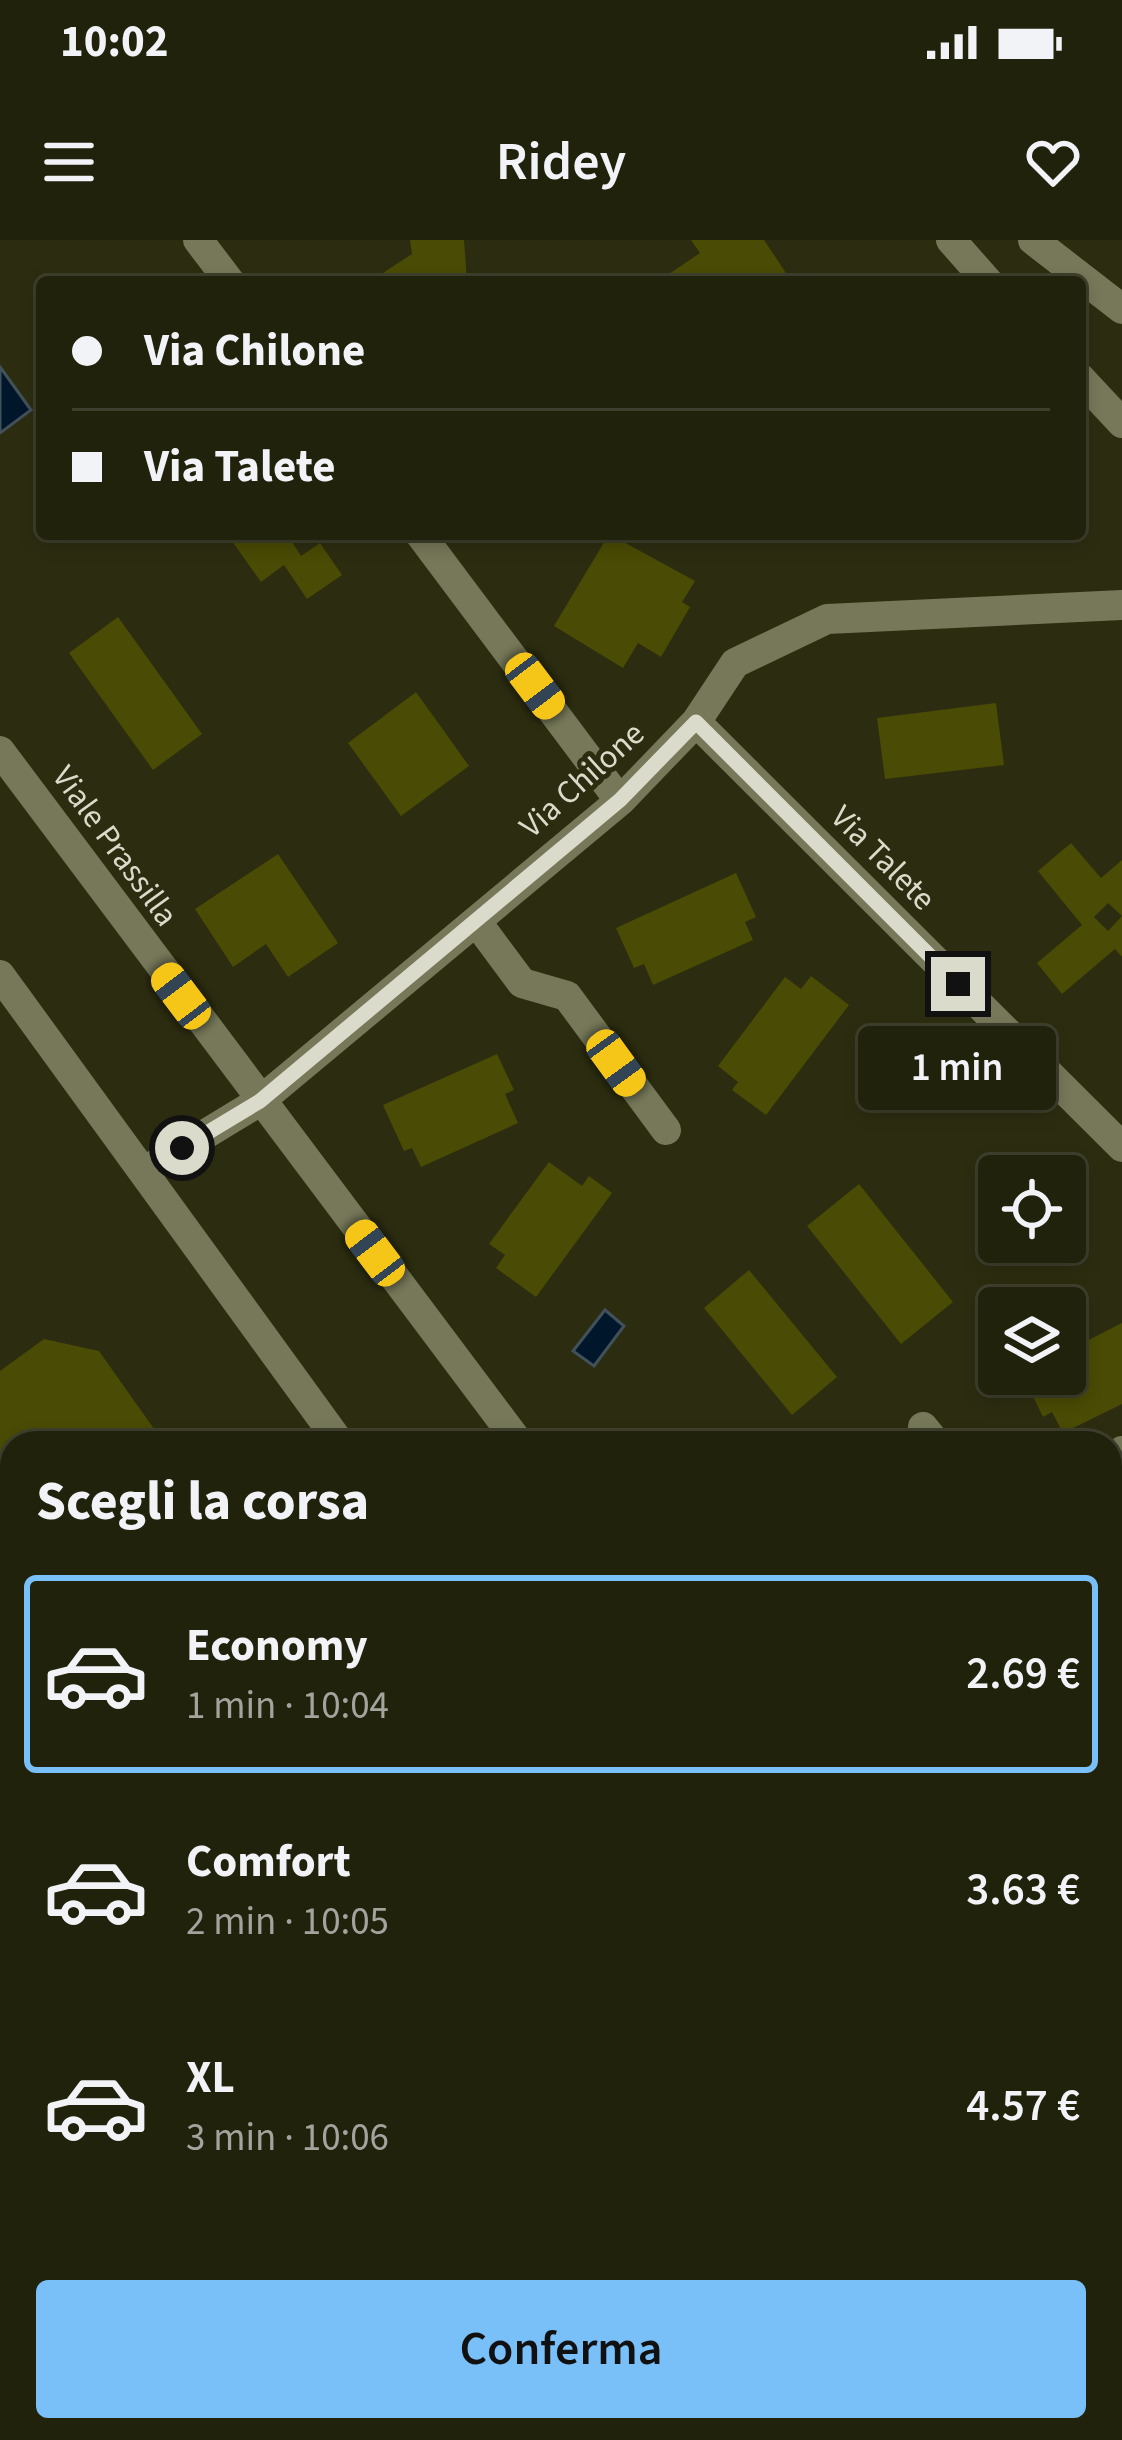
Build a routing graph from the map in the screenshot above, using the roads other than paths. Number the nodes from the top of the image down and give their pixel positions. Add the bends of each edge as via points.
1 (198, 240) edge
2 (951, 240) edge
3 (1033, 240) edge
4 (225, 276) edge
5 (983, 276) edge
6 (1079, 276) edge
7 (1086, 281) edge
8 (1122, 309) edge
9 (1086, 384) edge
10 (1122, 423) edge
11 (425, 540) edge
12 (1122, 605) edge
13 (696, 722) junction
14 (0, 751) edge
15 (620, 800) junction
16 (476, 921) junction
17 (0, 975) edge
18 (260, 1101) junction
19 (666, 1130) dead end
20 (1122, 1147) edge
21 (143, 1172) junction
22 (331, 1431) edge
23 (510, 1431) edge

1 - 4 street
2 - 5 street
3 - 6 street
7 - 8 street
9 - 10 street
11 - 15 street
12 - 13 street, Via Chilone via 827,619 735,663
13 - 15 street, Via Chilone
13 - 20 street, Via Talete
14 - 18 street, Viale Prassilla
15 - 16 street, Via Chilone
16 - 18 street, Via Chilone
16 - 19 street via 522,983 567,996
17 - 21 street
18 - 21 street, Via Chilone
18 - 23 street, Viale Prassilla
21 - 22 street

